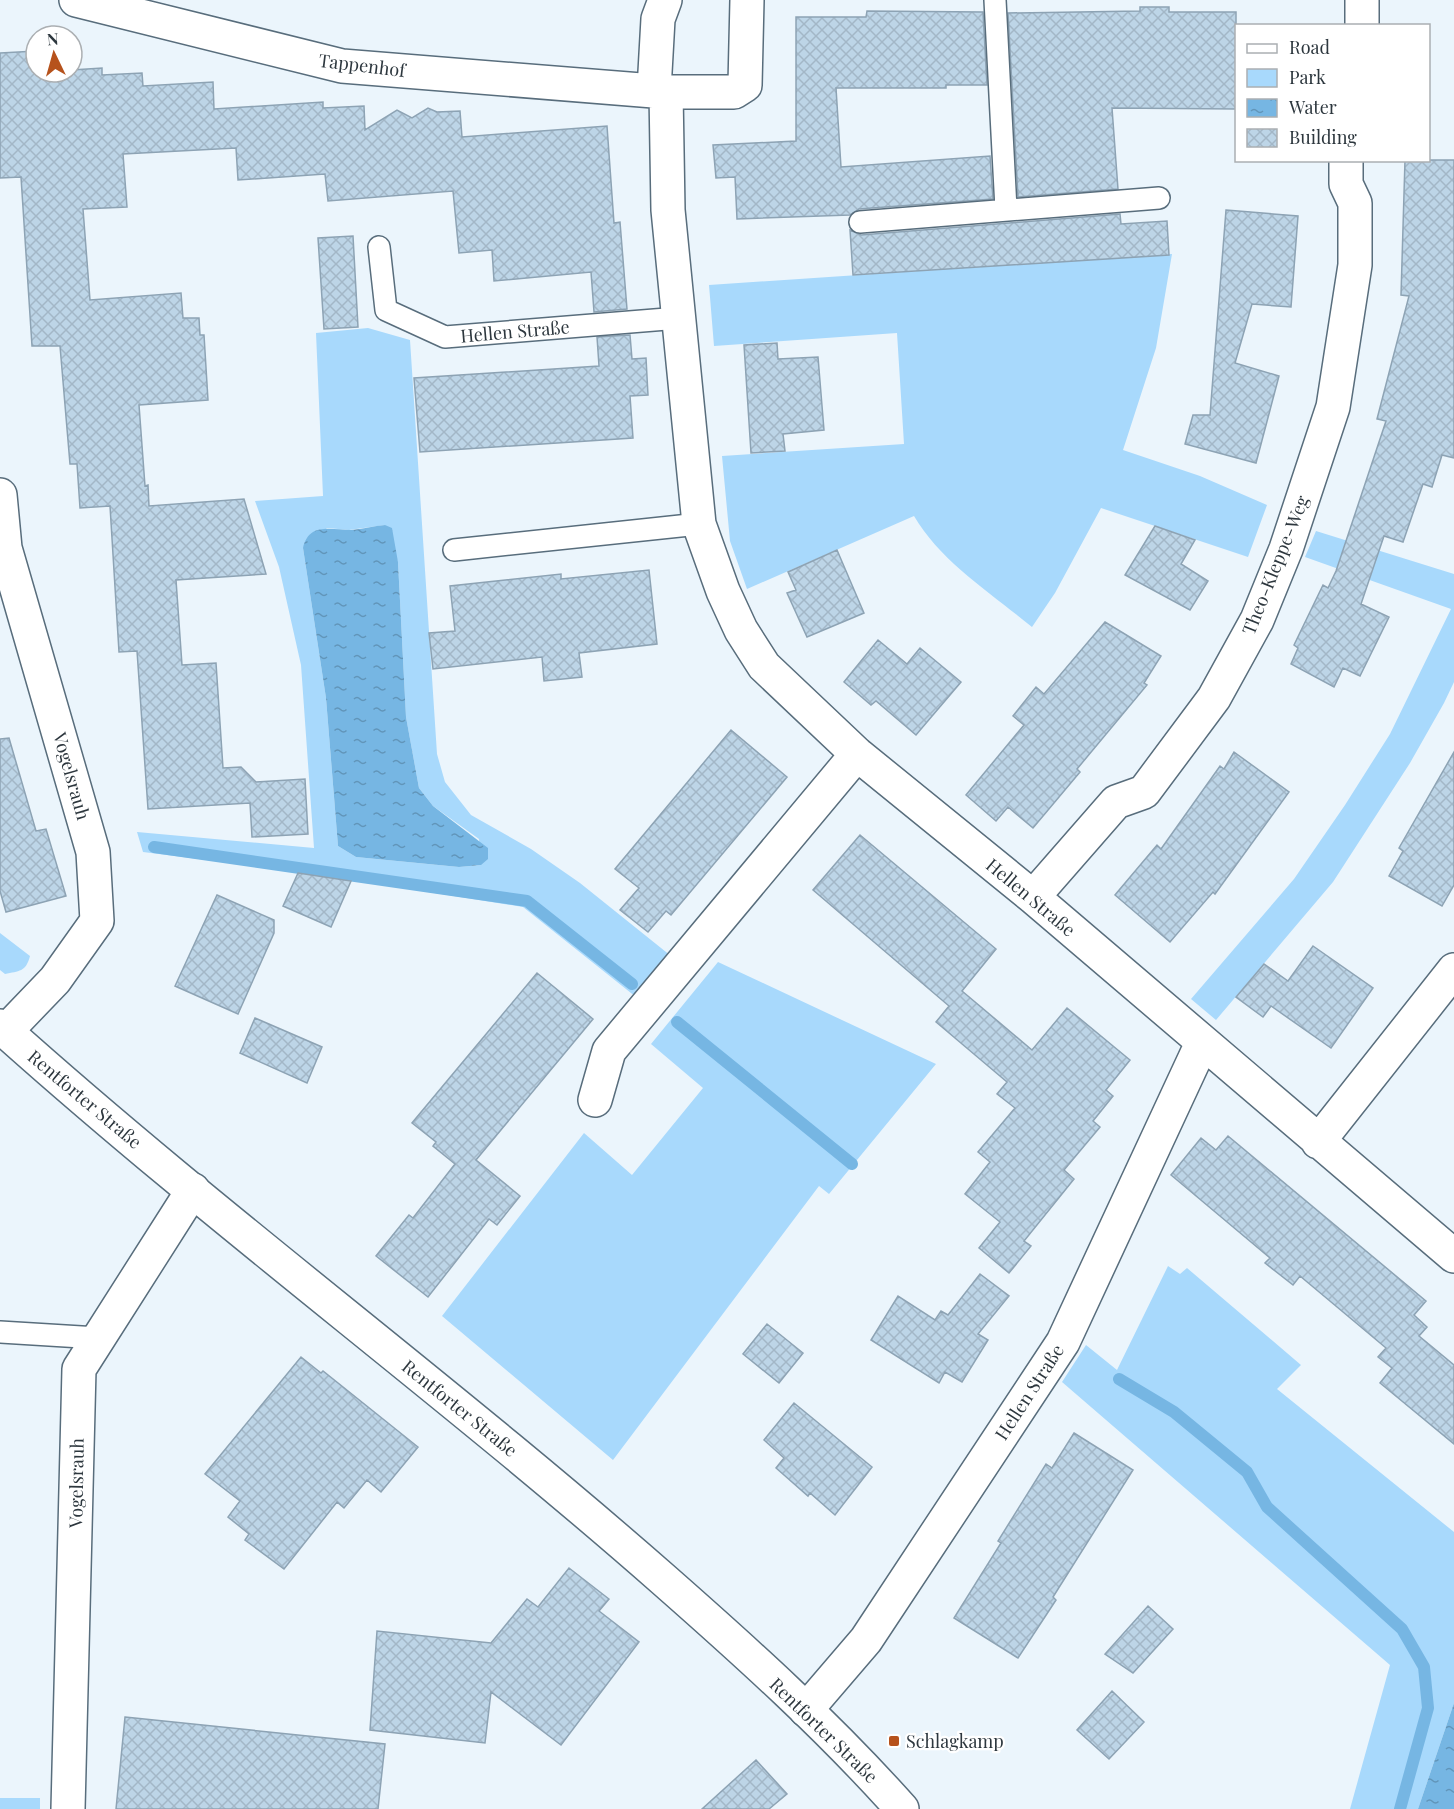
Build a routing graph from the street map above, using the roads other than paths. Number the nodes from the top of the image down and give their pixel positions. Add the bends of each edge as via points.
1 (76, 0) edge
2 (665, 0) edge
3 (747, 0) edge
4 (994, 0) edge
5 (1362, 0) edge
6 (1362, 24) edge
7 (660, 91) junction
8 (1346, 162) edge
9 (1159, 198) dead end
10 (1006, 209) junction
11 (860, 222) dead end
12 (379, 247) dead end
13 (678, 318) junction
14 (0, 495) edge
15 (699, 524) junction
16 (454, 550) dead end
17 (857, 754) junction
18 (1033, 897) junction
19 (1454, 970) edge
20 (3, 1029) edge
21 (1202, 1043) junction
22 (595, 1100) dead end
23 (1318, 1142) junction
24 (193, 1190) junction
25 (1454, 1256) edge
26 (0, 1332) edge
27 (98, 1338) junction
28 (806, 1710) junction
29 (68, 1809) edge
30 (902, 1809) edge

1 - 7 street, Tappenhof via 342,66
2 - 7 street via 657,20
3 - 7 street, Tappenhof via 745,85 734,92
4 - 10 lane
5 - 6 street
7 - 13 street, Hellen Straße
8 - 18 street, Theo-Kleppe-Weg via 1346,184 1355,203 1355,265 1333,407 1286,549 1257,620 1214,698 1144,792 1116,802
9 - 10 lane
10 - 11 lane
12 - 13 lane, Hellen Straße via 386,310 445,337
13 - 15 street, Hellen Straße
14 - 20 street, Vogelsrauh via 5,548 93,852 97,921 55,980
15 - 16 lane
15 - 17 street, Hellen Straße via 723,591 764,666
17 - 18 street, Hellen Straße
17 - 22 street via 609,1051
18 - 21 street, Hellen Straße
19 - 23 street
20 - 24 street, Rentforter Straße
21 - 23 street, Hellen Straße
21 - 28 street, Hellen Straße via 1063,1342 866,1640
23 - 25 street, Hellen Straße
24 - 27 street, Vogelsrauh
24 - 28 street, Rentforter Straße via 590,1515
26 - 27 lane
27 - 29 street, Vogelsrauh via 78,1369
28 - 30 street, Rentforter Straße

